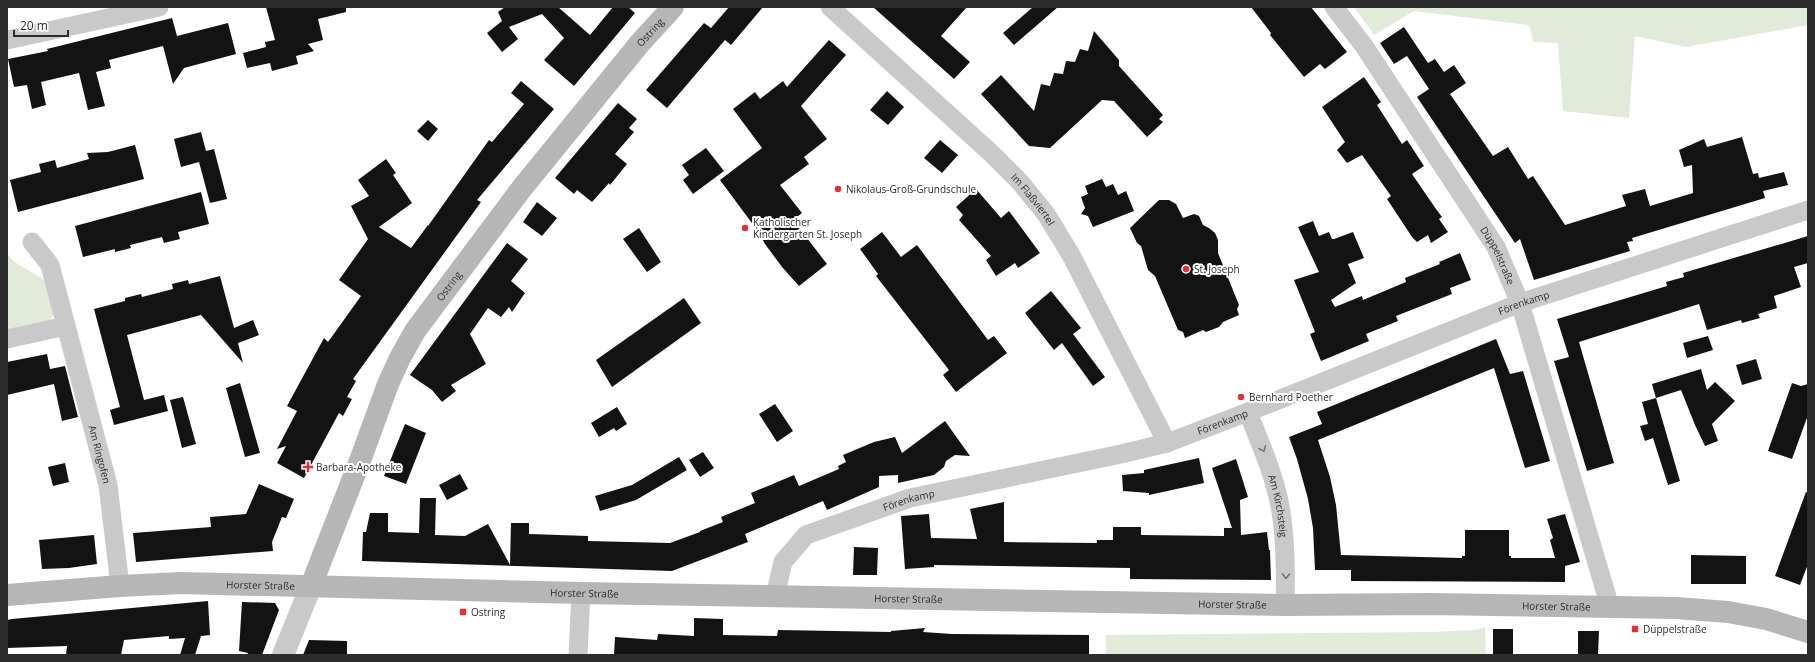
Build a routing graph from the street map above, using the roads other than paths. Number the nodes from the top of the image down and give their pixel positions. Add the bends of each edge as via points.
1 (159, 7) edge
2 (673, 7) edge
3 (830, 7) edge
4 (1334, 7) edge
5 (7, 40) edge
6 (1808, 210) edge
7 (32, 242) dead end
8 (1520, 303) junction
9 (66, 326) junction
10 (7, 339) edge
11 (1251, 411) junction
12 (1167, 443) junction
13 (120, 586) junction
14 (311, 586) junction
15 (581, 593) junction
16 (7, 595) edge
17 (775, 596) junction
18 (1285, 604) junction
19 (1610, 607) junction
20 (1808, 632) edge
21 (283, 655) edge
22 (578, 655) edge

1 - 5 street
2 - 14 main road, Ostring via 640,43 522,188 416,331 388,384
3 - 12 street, Im Flaßviertel via 991,153 1020,182 1046,214 1071,255
4 - 8 street, Düppelstraße via 1364,46 1496,247
6 - 8 street, Förenkamp
7 - 9 street, Am Ringofen via 50,265
8 - 11 street, Förenkamp
8 - 19 street, Düppelstraße
9 - 10 street
9 - 13 street, Am Ringofen via 108,485
11 - 12 street, Förenkamp
11 -> 18 street, Am Kirchsteig via 1280,506 1286,554
12 - 17 street, Förenkamp via 910,498 806,536 784,562
13 - 14 main road, Horster Straße via 181,583
13 - 16 main road, Horster Straße
14 - 15 main road, Horster Straße
14 - 21 street, Ostring
15 - 17 main road, Horster Straße
15 - 22 street
17 - 18 main road, Horster Straße
18 - 19 main road, Horster Straße
19 - 20 main road, Horster Straße via 1728,612 1766,619

